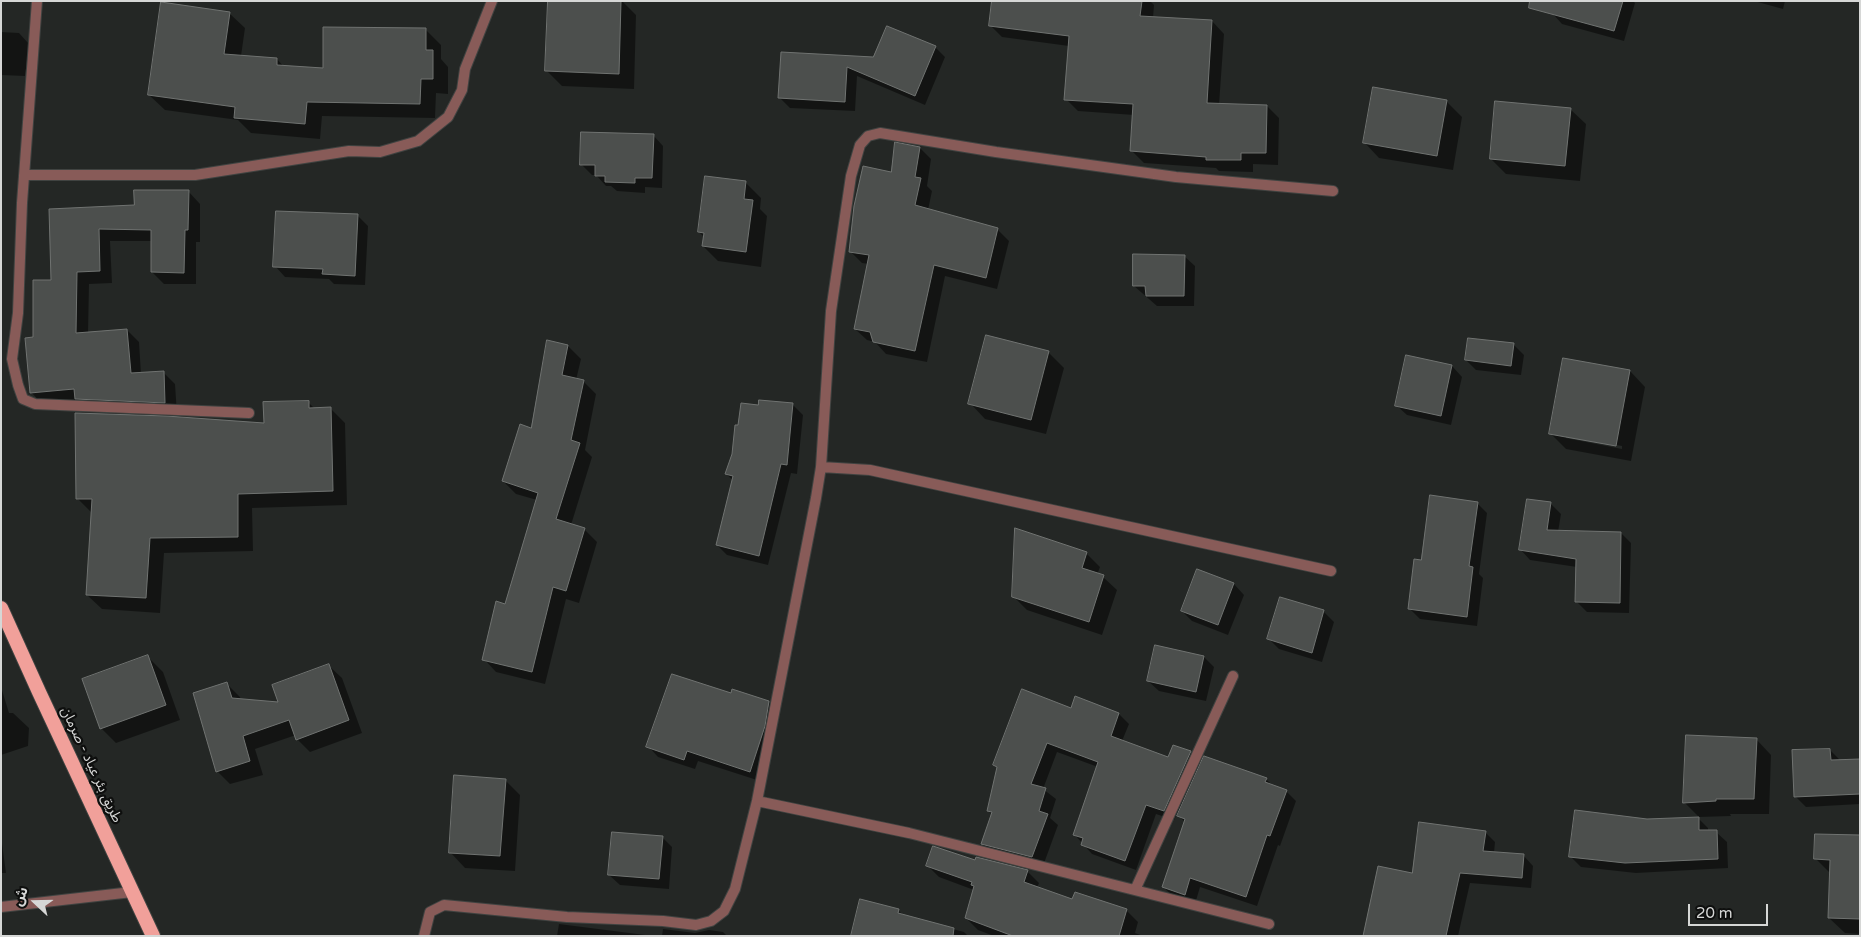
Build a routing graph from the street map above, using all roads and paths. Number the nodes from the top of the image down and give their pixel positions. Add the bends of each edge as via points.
1 (37, 1) edge
2 (492, 1) edge
3 (24, 175) junction
4 (1333, 191) dead end
5 (12, 359) junction
6 (1, 362) edge
7 (249, 413) dead end
8 (821, 467) junction
9 (1331, 571) dead end
10 (1, 608) edge
11 (1233, 676) dead end
12 (757, 801) junction
13 (1134, 890) junction
14 (132, 892) junction
15 (1, 907) edge
16 (1269, 924) dead end
17 (153, 936) edge
18 (424, 936) edge

1 - 3 street
2 - 3 street via 466,69 462,90 448,117 418,140 380,152 349,152 195,175
3 - 5 street via 18,313
4 - 8 street via 1176,176 880,133 868,136 860,145 851,176 835,280
5 - 6 street
5 - 7 street via 23,399 35,404
8 - 9 street via 870,470
8 - 12 street
10 - 14 highway, طريق بئر عياد - صرمان
11 - 13 street
12 - 13 street via 909,833
12 - 18 street via 735,889 724,911 711,921 696,925 444,905 430,912
13 - 16 street
14 - 15 street
14 - 17 highway, طريق بئر عياد - صرمان

